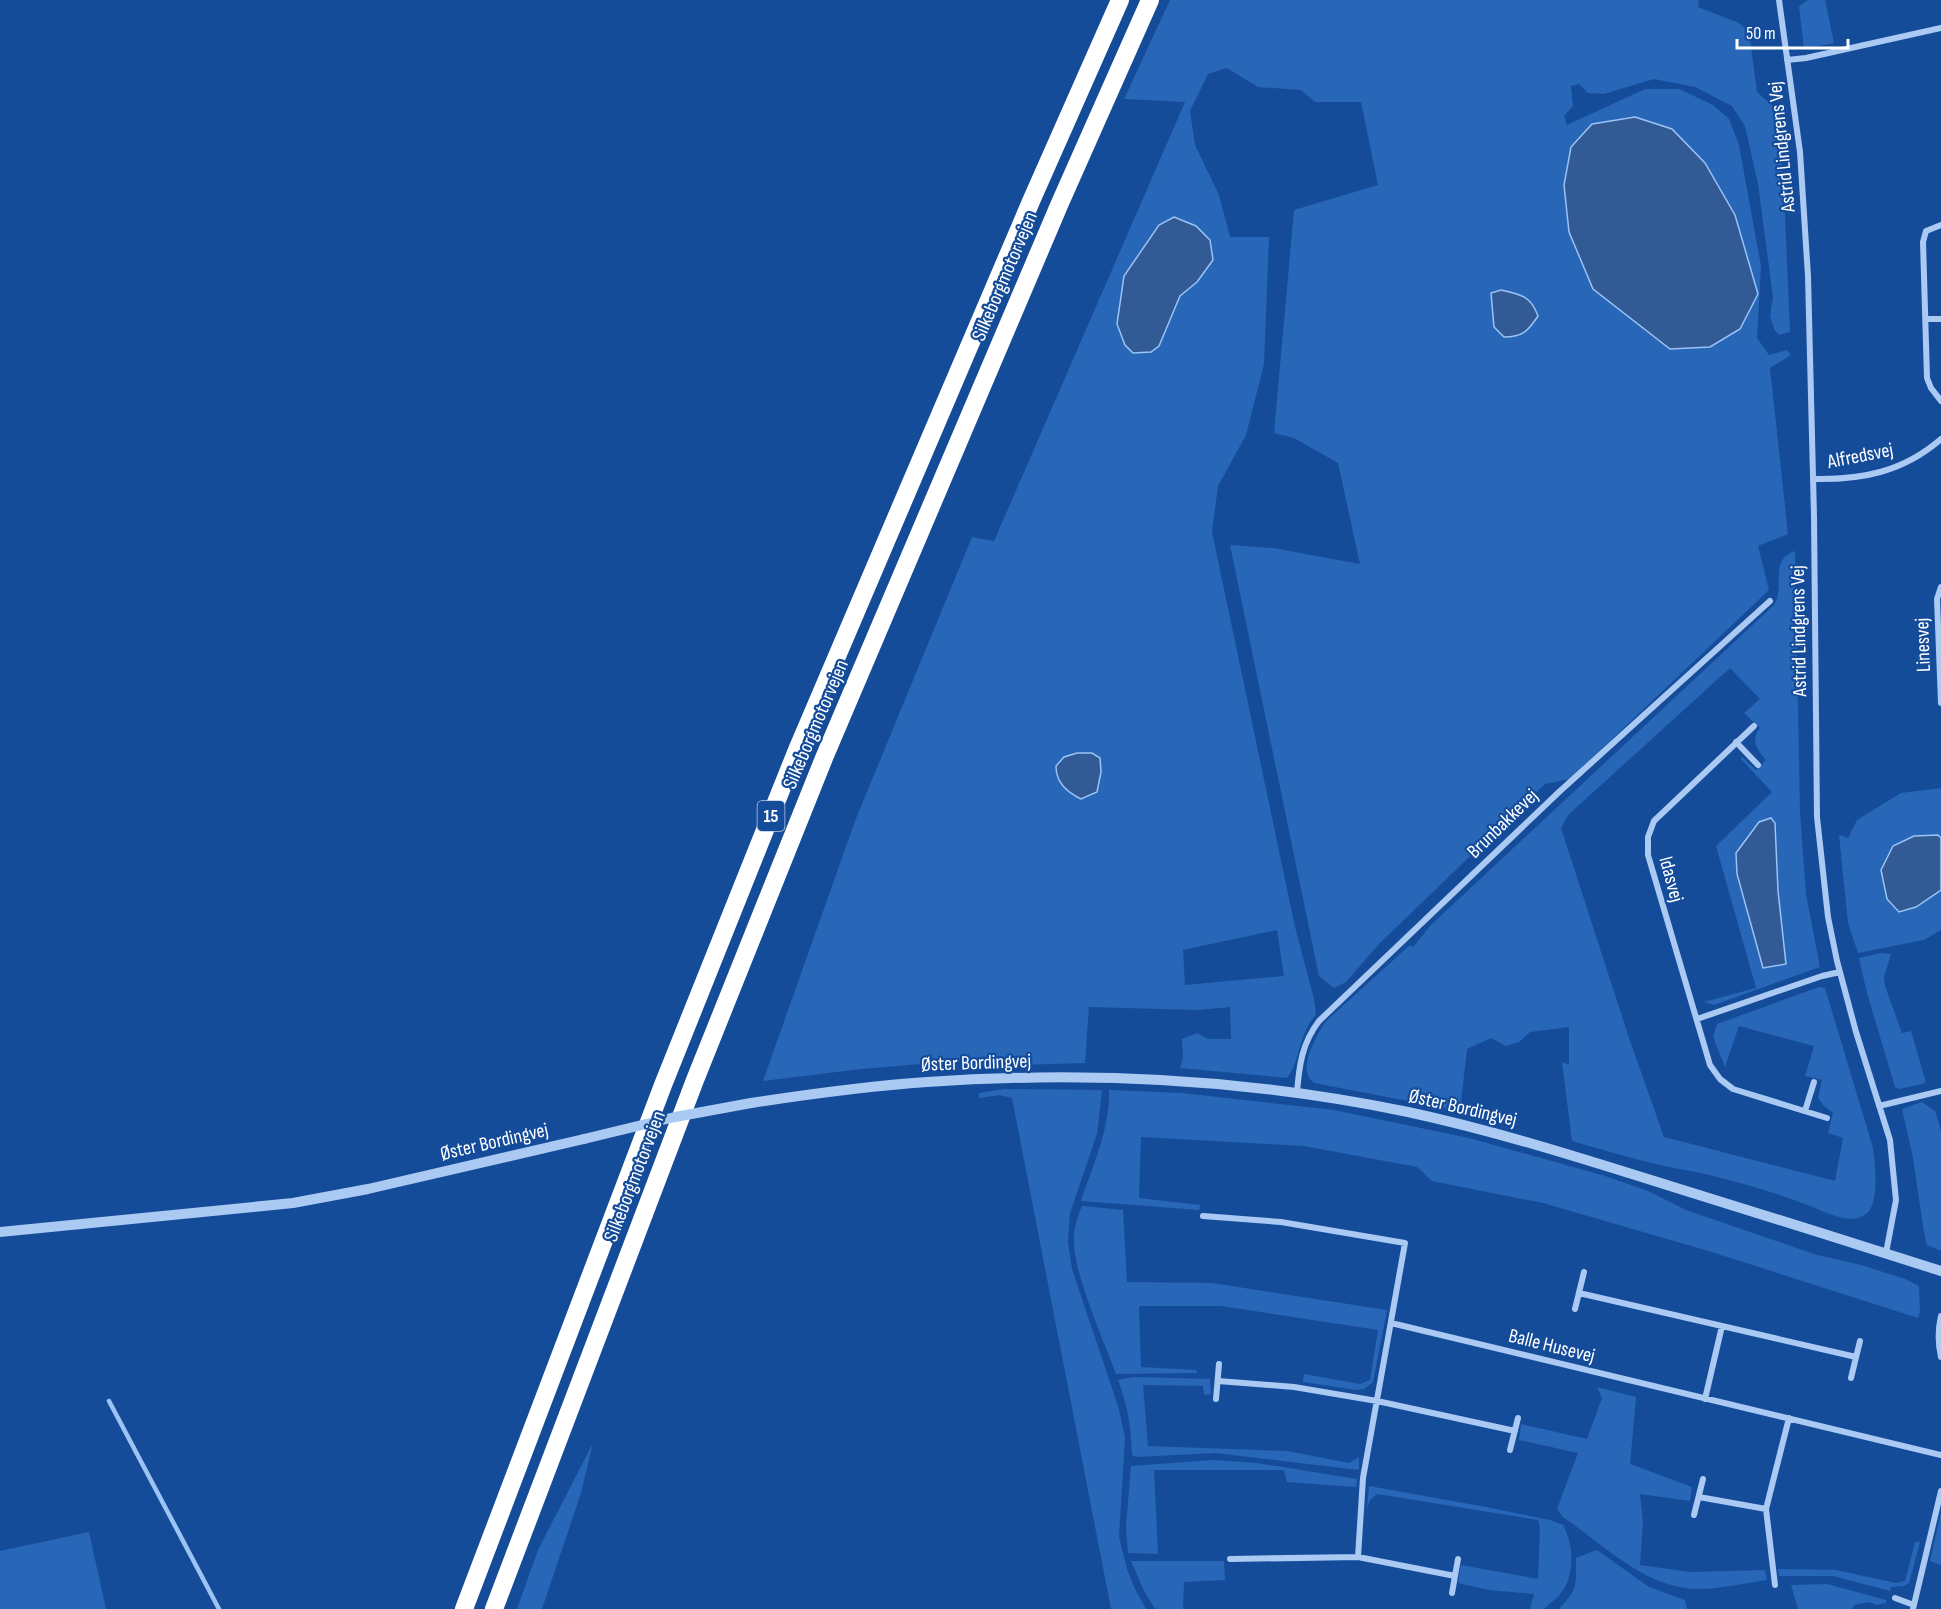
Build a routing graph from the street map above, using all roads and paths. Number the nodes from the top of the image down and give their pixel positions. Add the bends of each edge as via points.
1 (1120, 0) edge
2 (1150, 0) edge
3 (1779, 0) edge
4 (1941, 29) edge
5 (1788, 60) junction
6 (1941, 225) edge
7 (1927, 319) junction
8 (1941, 319) edge
9 (1941, 401) edge
10 (1941, 439) edge
11 (1813, 479) junction
12 (1941, 587) edge
13 (1770, 601) dead end
14 (1941, 703) edge
15 (1755, 726) dead end
16 (1736, 742) junction
17 (1758, 765) dead end
18 (1840, 972) junction
19 (1696, 1020) junction
20 (1814, 1082) dead end
21 (1298, 1093) junction
22 (1940, 1094) edge
23 (1880, 1106) junction
24 (1805, 1112) junction
25 (1827, 1118) dead end
26 (1203, 1216) dead end
27 (0, 1232) edge
28 (1886, 1253) junction
29 (1941, 1271) edge
30 (1584, 1272) dead end
31 (1579, 1293) junction
32 (1575, 1309) dead end
33 (1941, 1316) edge
34 (1391, 1323) junction
35 (1722, 1326) junction
36 (1860, 1341) dead end
37 (1856, 1357) junction
38 (1941, 1357) edge
39 (1219, 1364) dead end
40 (1851, 1378) dead end
41 (1218, 1381) junction
42 (1216, 1399) dead end
43 (1705, 1399) junction
44 (1377, 1401) junction
45 (1518, 1418) dead end
46 (1789, 1418) junction
47 (1515, 1431) junction
48 (1510, 1450) dead end
49 (1941, 1455) edge
50 (1703, 1479) dead end
51 (1941, 1491) edge
52 (1699, 1497) junction
53 (1766, 1509) junction
54 (1694, 1515) dead end
55 (1358, 1557) junction
56 (1230, 1559) dead end
57 (1458, 1559) dead end
58 (1455, 1576) junction
59 (1775, 1585) dead end
60 (1452, 1593) dead end
61 (1895, 1598) dead end
62 (1913, 1607) edge
63 (464, 1609) edge
64 (494, 1609) edge

1 - 63 highway, Silkeborgmotorvejen / 15 via 797,750 659,1096
2 - 64 highway, Silkeborgmotorvejen / 15 via 824,758 695,1080
3 - 5 street, Astrid Lindgrens Vej
4 - 5 street
5 - 11 street, Astrid Lindgrens Vej via 1805,224
6 - 7 street via 1926,231 1923,242
7 - 8 street
7 - 9 street via 1927,378
10 - 11 street, Alfredsvej via 1915,459 1888,471 1838,480
11 - 18 street, Astrid Lindgrens Vej via 1817,817 1828,917
12 - 14 street, Linesvej via 1937,599
13 - 21 street, Brunbakkevej via 1559,792 1319,1021 1300,1058
15 - 16 street, Idasvej
16 - 17 street
16 - 19 street, Idasvej via 1654,821 1648,837 1648,855
18 - 19 street
18 - 23 street, Astrid Lindgrens Vej
19 - 24 street, Idasvej via 1710,1065 1733,1089
20 - 24 street
21 - 27 street, Øster Bordingvej, bridge via 1106,1077 1002,1078 849,1089 675,1118 368,1190 293,1203
21 - 28 street, Øster Bordingvej via 1407,1112 1530,1142
22 - 23 street
23 - 28 street, Astrid Lindgrens Vej via 1890,1140 1896,1200
24 - 25 street, Idasvej
26 - 34 street via 1281,1222 1405,1243
28 - 29 street, Øster Bordingvej
30 - 31 street, Balle Husevej
31 - 32 street, Balle Husevej
31 - 35 street
33 - 38 street
34 - 43 street, Balle Husevej
34 - 44 street
35 - 37 street
35 - 43 street
36 - 37 street
37 - 40 street
39 - 41 street
41 - 42 street
41 - 44 street via 1294,1387
43 - 46 street, Balle Husevej
44 - 47 street
44 - 55 street via 1363,1478
45 - 47 street
46 - 49 street, Balle Husevej
46 - 53 street
47 - 48 street
50 - 52 street
51 - 62 street
52 - 53 street
52 - 54 street
53 - 59 street
55 - 56 street
55 - 58 street
57 - 58 street
58 - 60 street
61 - 62 street

